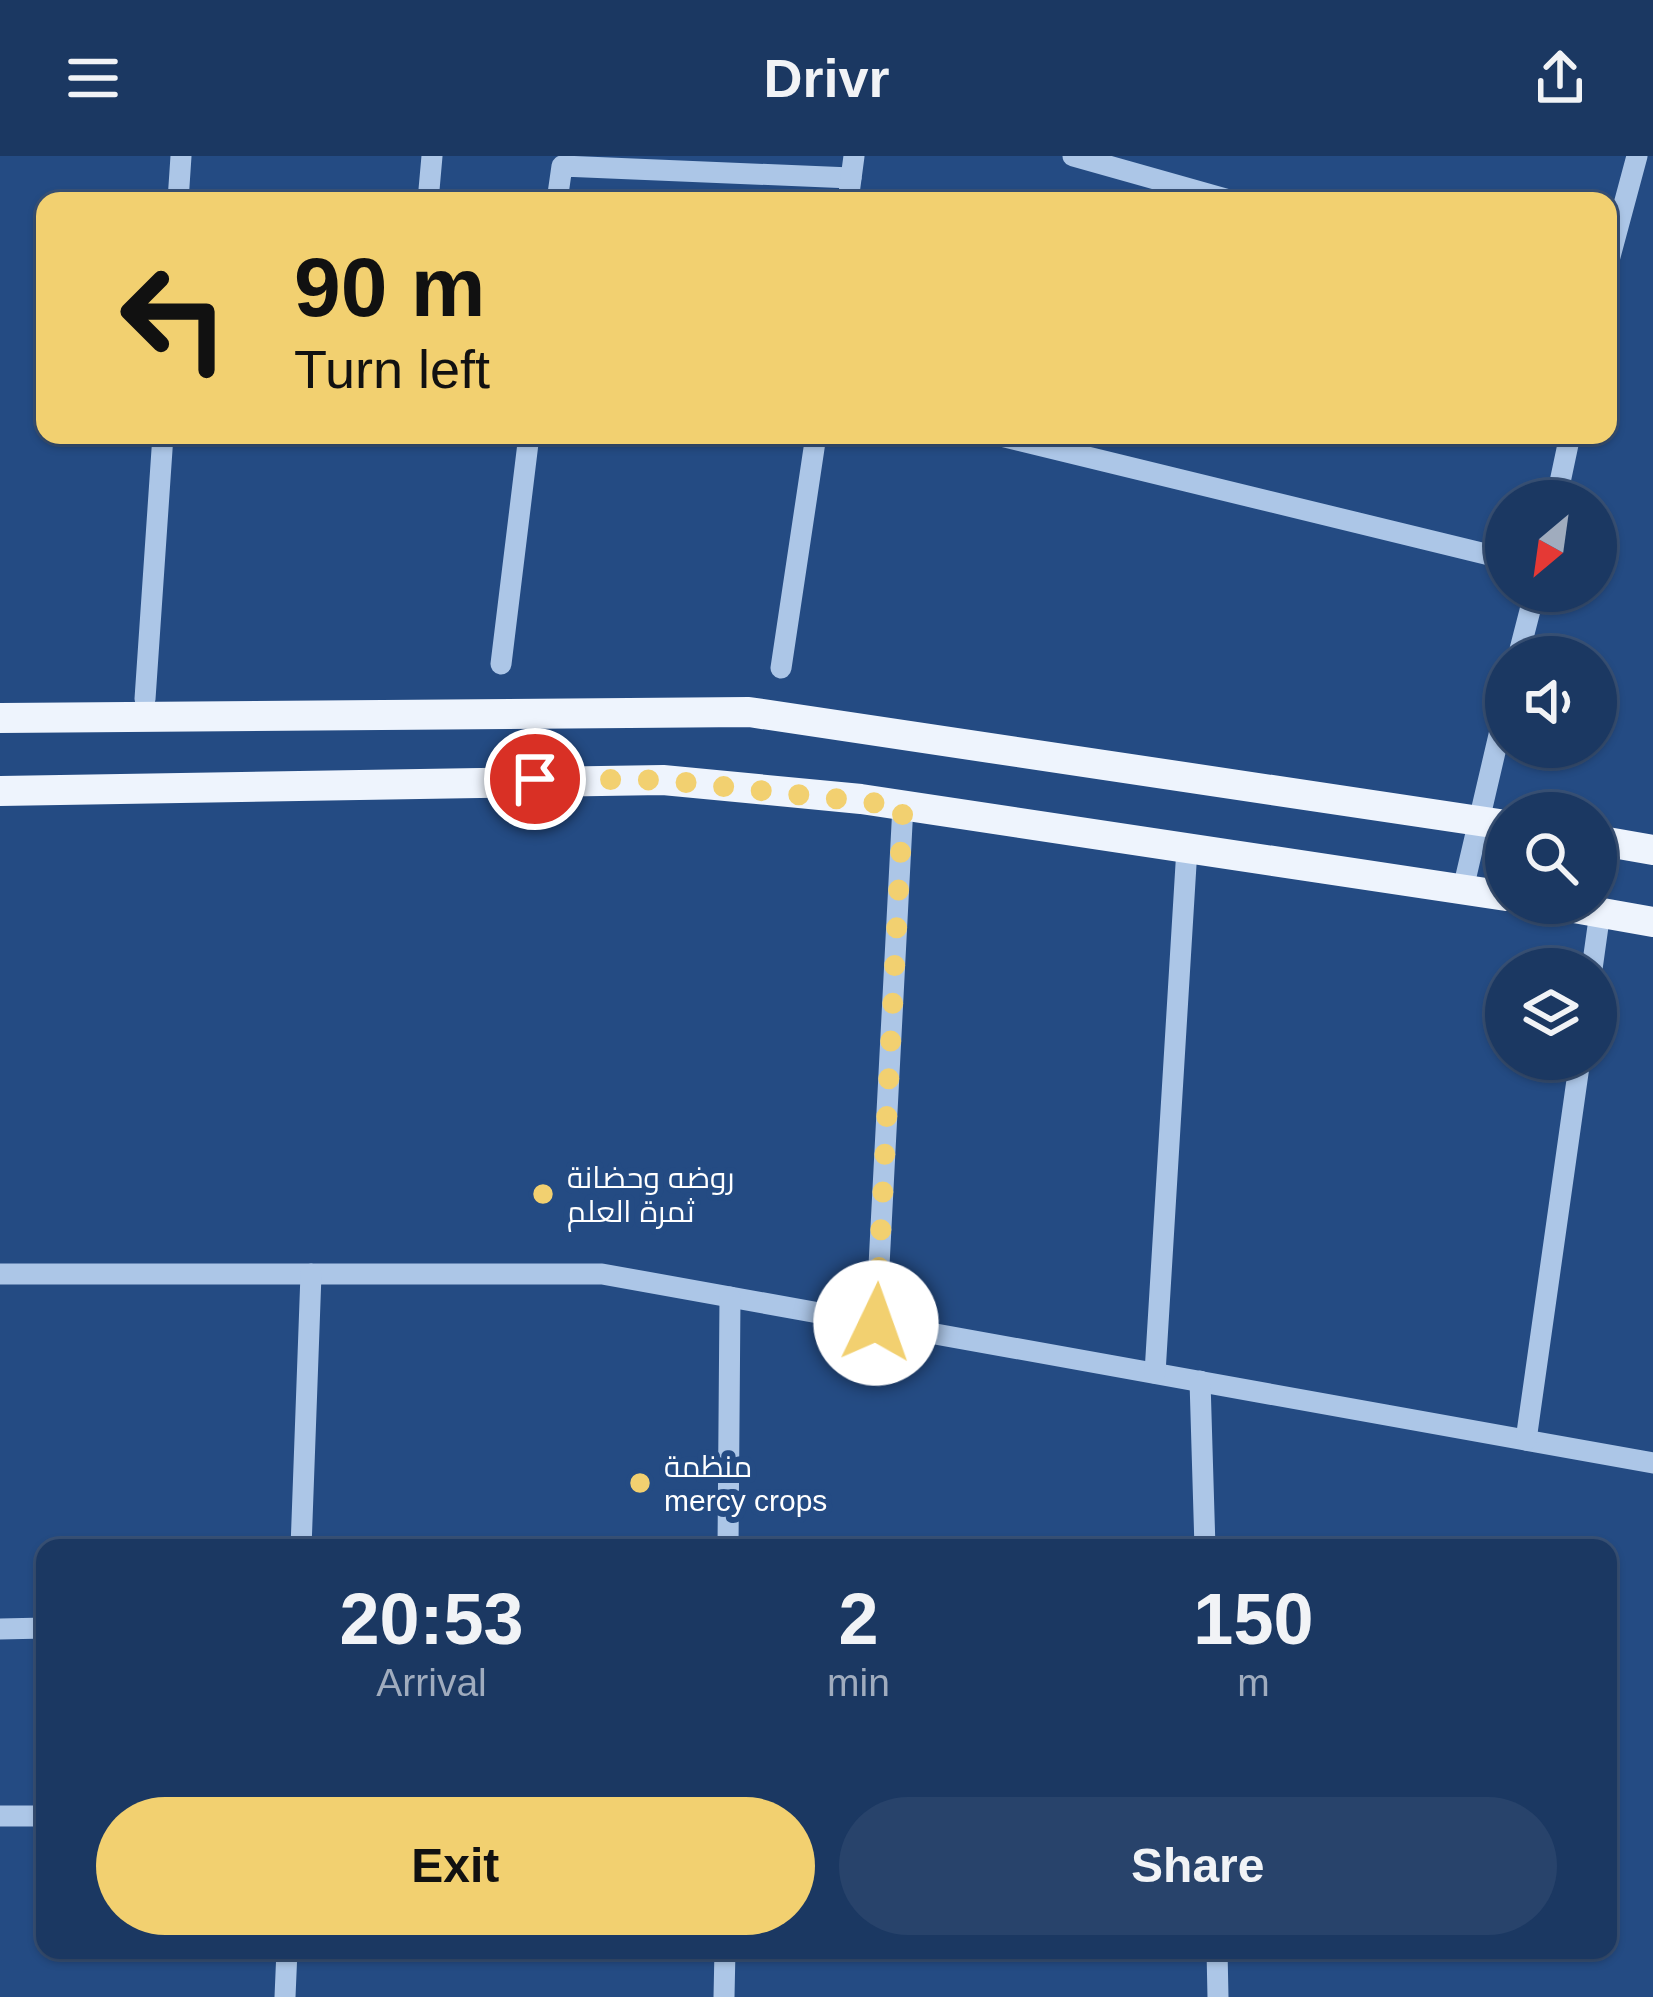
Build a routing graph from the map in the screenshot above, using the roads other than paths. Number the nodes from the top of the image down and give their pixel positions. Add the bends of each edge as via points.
1 (181, 156) edge
2 (432, 156) edge
3 (1073, 156) edge
4 (1637, 156) edge
5 (851, 178) edge
6 (179, 192) edge
7 (429, 192) edge
8 (558, 192) edge
9 (1201, 192) edge
10 (1617, 230) edge
11 (162, 444) edge
12 (528, 444) edge
13 (815, 444) edge
14 (1034, 444) edge
15 (1568, 444) edge
16 (1560, 480) edge
17 (1485, 554) edge
18 (501, 664) dead end
19 (781, 668) dead end
20 (146, 699) dead end
21 (0, 718) edge
22 (0, 791) edge
23 (903, 806) junction
24 (1485, 821) edge
25 (1485, 836) edge
26 (1617, 844) edge
27 (1187, 848) junction
28 (1653, 850) edge
29 (1463, 889) junction
30 (1485, 893) edge
31 (1617, 916) edge
32 (1653, 922) edge
33 (1577, 1080) edge
34 (0, 1274) edge
35 (311, 1274) junction
36 (730, 1297) junction
37 (876, 1323) junction
38 (1155, 1373) junction
39 (1200, 1381) junction
40 (1526, 1440) junction
41 (1653, 1463) edge
42 (302, 1539) edge
43 (728, 1539) edge
44 (1205, 1539) edge
45 (36, 1628) edge
46 (0, 1629) edge
47 (0, 1816) edge
48 (36, 1816) edge
49 (287, 1959) edge
50 (724, 1959) edge
51 (1217, 1959) edge
52 (285, 1997) edge
53 (724, 1997) edge
54 (1218, 1997) edge

1 - 6 street
2 - 7 street
3 - 9 street
4 - 10 street
5 - 8 street via 562,166
11 - 20 street
12 - 18 street
13 - 19 street
14 - 17 street
15 - 16 street
21 - 24 main road via 749,712
22 - 23 main road via 663,780
23 - 27 main road
23 - 37 street
25 - 29 street
26 - 28 main road
27 - 29 main road
27 - 38 street
29 - 30 main road
31 - 32 main road
33 - 40 street
34 - 35 street
35 - 36 street via 602,1274
35 - 42 street
36 - 37 street
36 - 43 street
37 - 38 street
38 - 39 street
39 - 40 street
39 - 44 street
40 - 41 street
45 - 46 street
47 - 48 street
49 - 52 street
50 - 53 street
51 - 54 street

